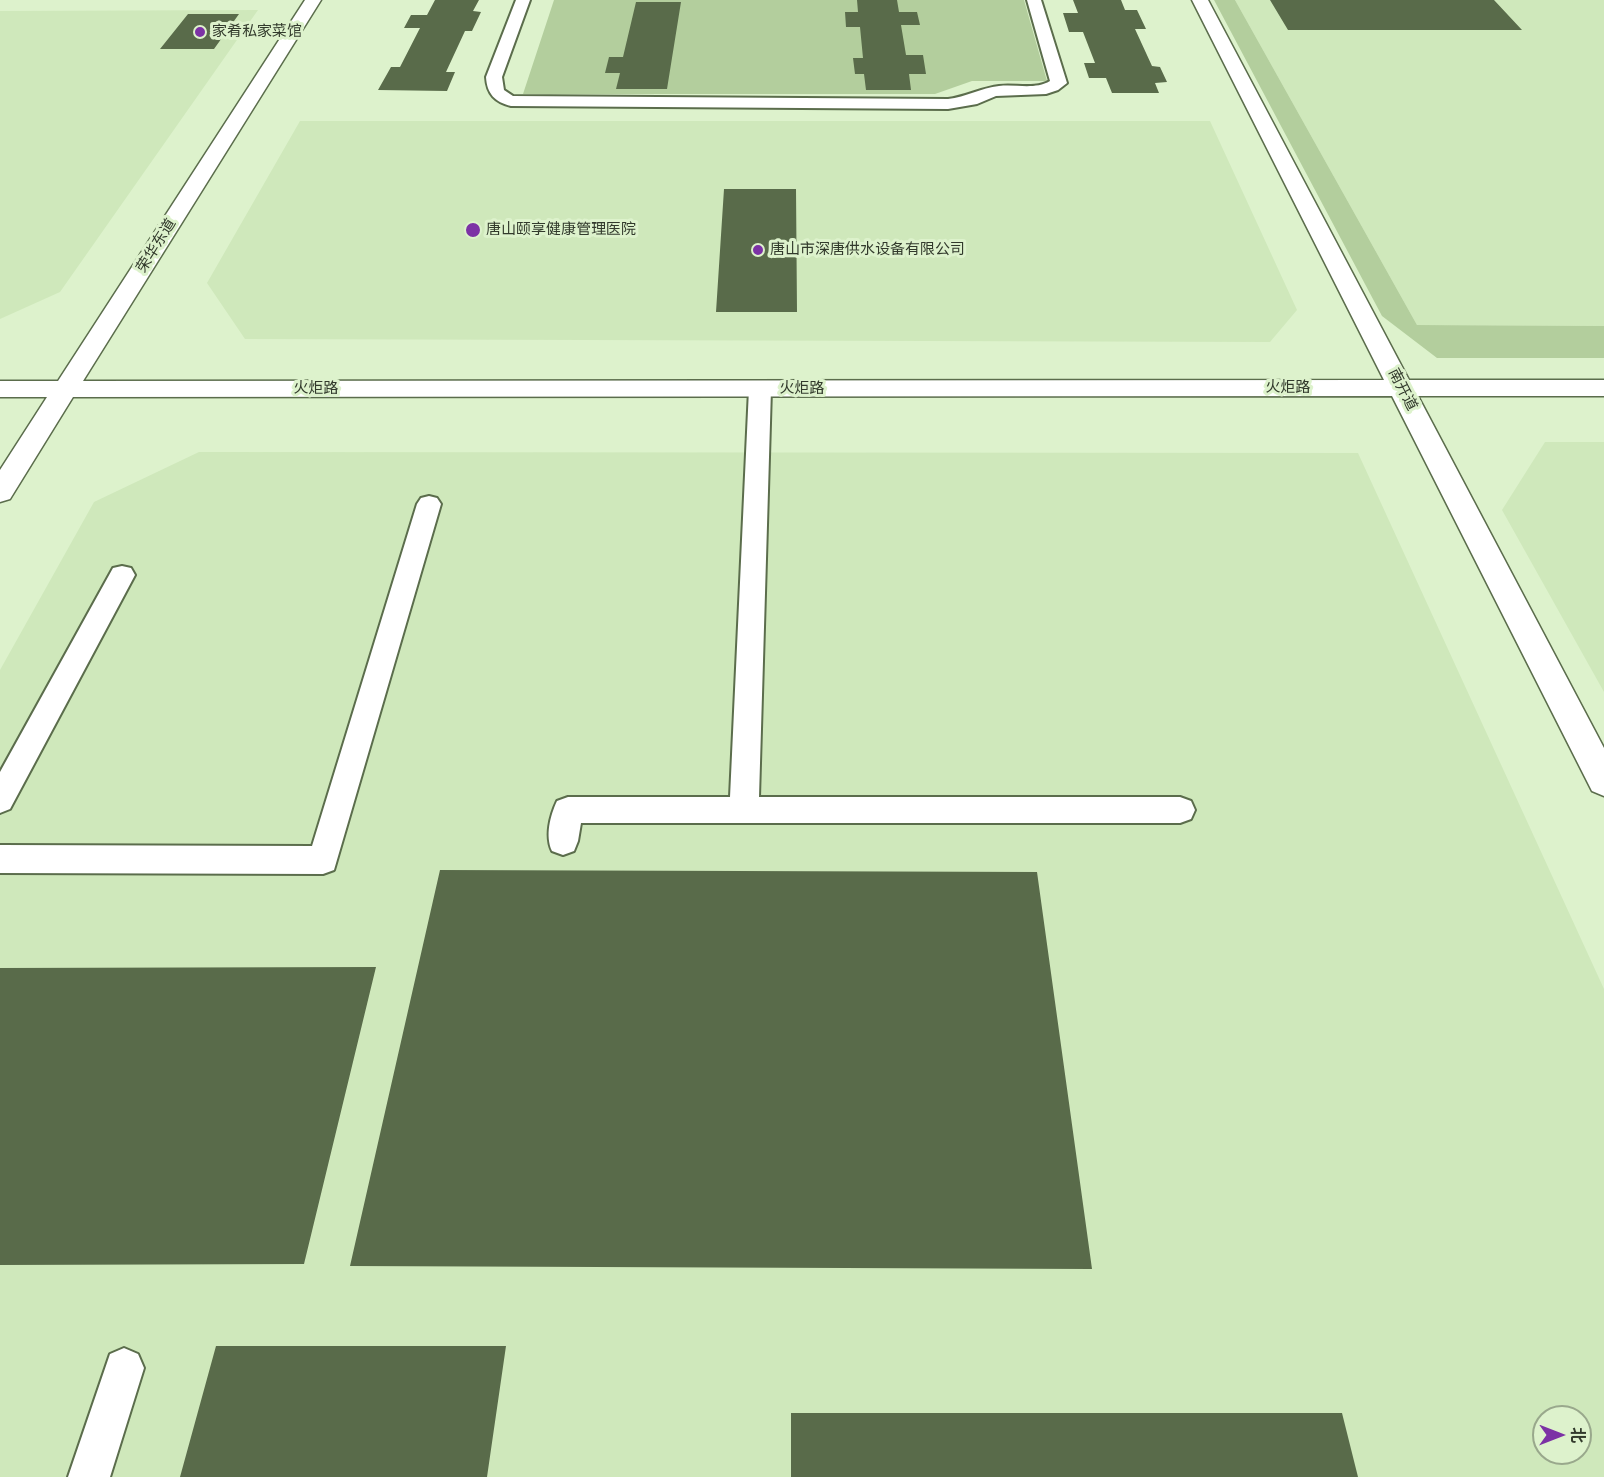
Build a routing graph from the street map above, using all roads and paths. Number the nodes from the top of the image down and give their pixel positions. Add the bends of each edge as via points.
1 (314, 0) edge
2 (523, 0) edge
3 (1034, 0) edge
4 (1200, 0) edge
5 (1401, 388) junction
6 (1604, 388) edge
7 (0, 389) edge
8 (66, 389) junction
9 (760, 389) junction
10 (0, 492) edge
11 (429, 504) dead end
12 (122, 575) dead end
13 (1604, 781) edge
14 (0, 800) edge
15 (744, 810) junction
16 (1179, 810) dead end
17 (563, 841) dead end
18 (0, 859) edge
19 (124, 1368) dead end
20 (89, 1477) edge

1 - 8 street, 荣华东道
2 - 3 lane via 494,77 494,88 512,101 924,104 969,101 999,91 1043,90 1059,82
4 - 5 street, 南开道
5 - 6 street, 火炬路
5 - 9 street, 火炬路
5 - 13 street, 南开道
7 - 8 street, 火炬路
8 - 9 street, 火炬路
8 - 10 street, 荣华东道
9 - 15 lane
11 - 18 lane via 322,860
12 - 14 lane
15 - 16 lane
15 - 17 lane via 568,810
19 - 20 lane

